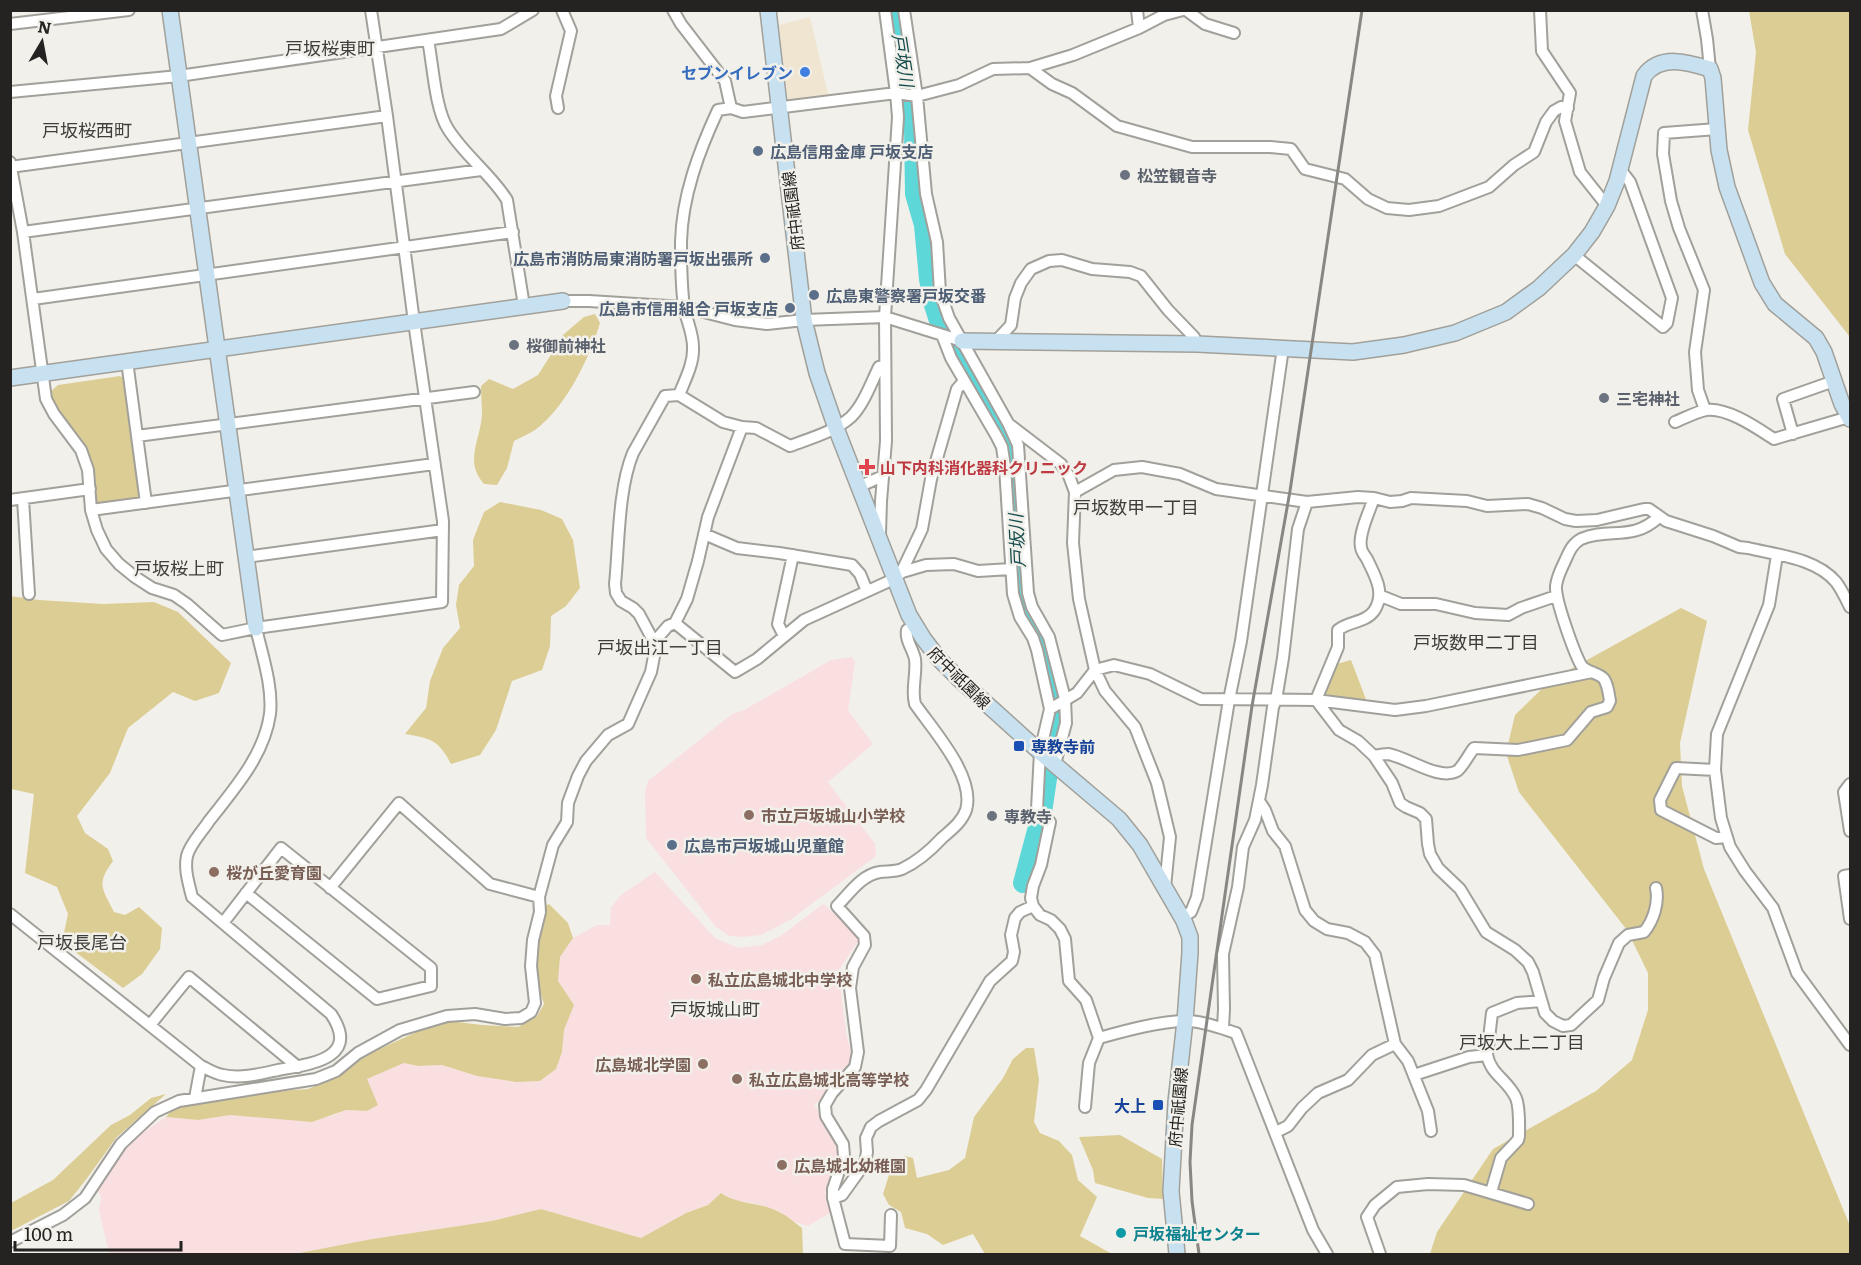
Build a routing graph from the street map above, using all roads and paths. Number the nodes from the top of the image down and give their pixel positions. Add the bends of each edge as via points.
1 (129, 10) edge
2 (170, 10) edge
3 (371, 10) edge
4 (533, 10) edge
5 (562, 10) edge
6 (674, 10) edge
7 (768, 10) edge
8 (885, 10) edge
9 (904, 10) edge
10 (1137, 10) edge
11 (1185, 10) edge
12 (1540, 10) edge
13 (1702, 10) edge
14 (10, 24) edge
15 (1139, 28) junction
16 (1234, 33) dead end
17 (428, 40) junction
18 (377, 48) junction
19 (1030, 68) junction
20 (1710, 69) junction
21 (179, 76) junction
22 (10, 92) edge
23 (908, 95) junction
24 (779, 106) junction
25 (558, 108) dead end
26 (731, 108) junction
27 (1568, 108) junction
28 (387, 116) junction
29 (1717, 129) junction
30 (188, 143) junction
31 (11, 165) edge
32 (1620, 169) junction
33 (481, 170) junction
34 (396, 181) junction
35 (1607, 206) junction
36 (197, 209) junction
37 (23, 232) junction
38 (513, 232) junction
39 (405, 246) junction
40 (1574, 255) junction
41 (206, 275) junction
42 (33, 299) junction
43 (563, 301) joint
44 (524, 306) junction
45 (684, 307) junction
46 (885, 317) junction
47 (804, 320) junction
48 (414, 322) junction
49 (942, 335) junction
50 (962, 341) junction
51 (996, 341) junction
52 (1197, 344) junction
53 (1283, 348) junction
54 (217, 349) junction
55 (127, 362) junction
56 (885, 364) junction
57 (42, 374) junction
58 (10, 378) edge
59 (964, 381) junction
60 (1834, 381) junction
61 (474, 392) dead end
62 (679, 395) junction
63 (425, 398) junction
64 (1706, 410) junction
65 (1850, 418) edge
66 (1675, 422) dead end
67 (1008, 423) junction
68 (226, 424) junction
69 (742, 427) junction
70 (836, 428) junction
71 (1793, 434) junction
72 (137, 436) junction
73 (434, 464) junction
74 (883, 476) junction
75 (858, 487) junction
76 (90, 489) junction
77 (236, 491) junction
78 (1075, 492) junction
79 (1261, 496) junction
80 (1374, 498) junction
81 (24, 499) junction
82 (10, 500) edge
83 (1307, 502) junction
84 (146, 503) junction
85 (91, 510) junction
86 (1659, 517) junction
87 (443, 530) junction
88 (704, 534) junction
89 (880, 540) junction
90 (793, 555) junction
91 (1778, 555) junction
92 (246, 557) junction
93 (1011, 569) junction
94 (896, 576) junction
95 (867, 591) junction
96 (29, 594) dead end
97 (1380, 596) junction
98 (1556, 596) junction
99 (1851, 607) edge
100 (675, 623) junction
101 (915, 626) junction
102 (256, 628) junction
103 (784, 636) junction
104 (654, 642) junction
105 (1095, 670) junction
106 (1592, 672) junction
107 (1065, 699) junction
108 (1229, 700) junction
109 (1276, 700) junction
110 (1316, 700) junction
111 (1050, 709) junction
112 (1040, 752) junction
113 (1374, 756) junction
114 (1055, 764) junction
115 (1715, 770) junction
116 (1851, 784) edge
117 (1258, 801) junction
118 (1851, 831) edge
119 (1727, 837) junction
120 (1851, 875) edge
121 (1165, 887) junction
122 (330, 888) junction
123 (1656, 888) dead end
124 (246, 893) junction
125 (539, 897) junction
126 (1033, 906) junction
127 (10, 914) edge
128 (1181, 917) junction
129 (1851, 919) edge
130 (223, 923) junction
131 (1541, 1001) junction
132 (1185, 1021) junction
133 (150, 1025) junction
134 (1222, 1028) junction
135 (1099, 1038) junction
136 (1395, 1044) junction
137 (1851, 1045) edge
138 (1487, 1055) junction
139 (201, 1066) junction
140 (298, 1067) junction
141 (1414, 1075) junction
142 (195, 1098) junction
143 (1085, 1107) dead end
144 (1431, 1131) dead end
145 (1276, 1132) junction
146 (1491, 1192) junction
147 (833, 1198) junction
148 (1528, 1204) dead end
149 (891, 1215) dead end
150 (10, 1242) edge
151 (1177, 1254) edge
152 (1327, 1254) edge
153 (1380, 1254) edge

1 - 14 street
2 - 21 street
3 - 18 street
4 - 17 street via 501,29
5 - 25 street via 571,30 556,96
6 - 26 street via 725,81
7 - 24 street, 府中祇園線
8 - 23 street
9 - 23 street
10 - 15 street
11 - 15 street
11 - 16 street via 1205,24
12 - 27 street via 1542,51 1570,93
13 - 20 street
15 - 19 street
17 - 18 street
17 - 33 street via 441,115 448,130
18 - 21 street
18 - 28 street
19 - 23 street via 993,69 959,85
19 - 27 street via 1117,126 1192,147 1291,149 1305,169 1344,179 1368,199 1397,210 1439,206 1489,187 1534,152 1554,111
20 - 29 street
20 - 32 street via 1674,60 1649,70
21 - 22 street
21 - 30 street
23 - 24 street
23 - 46 street via 898,117
23 - 50 street via 937,242 940,292
24 - 26 street via 743,112
24 - 47 street, 府中祇園線
26 - 45 street via 718,110 688,190 681,240
27 - 35 street via 1565,121 1580,172
28 - 30 street
28 - 34 street
29 - 60 street via 1727,187 1762,283 1776,304 1816,338
29 - 64 street via 1664,133 1663,154 1679,228 1704,290 1695,352 1698,390
30 - 31 street
30 - 36 street
31 - 37 street
32 - 35 street
32 - 40 street via 1630,182 1672,298 1667,323 1663,327
33 - 34 street
33 - 38 street via 498,185 507,200
34 - 36 street
34 - 39 street
35 - 40 street
36 - 37 street
36 - 41 street
37 - 42 street
38 - 39 street
38 - 44 street
39 - 41 street
39 - 48 street
40 - 53 street via 1506,312 1455,333 1353,352
41 - 42 street
41 - 54 street
42 - 57 street
43 - 44 street
43 - 45 street
44 - 48 street
45 - 47 street via 767,324
45 - 62 street via 693,347
46 - 47 street
46 - 49 street
46 - 56 street
47 - 70 street, 府中祇園線
48 - 54 street
48 - 63 street
49 - 50 street
49 - 59 street
50 - 51 street
50 - 67 street
51 - 52 street
51 - 52 street via 1011,325 1015,298 1031,269 1062,260 1141,276
52 - 53 street
53 - 79 street
54 - 55 street
54 - 68 street
55 - 57 street
55 - 72 street
56 - 70 street via 879,367 852,416
56 - 74 street
57 - 58 street
57 - 76 street via 46,399 81,450
59 - 93 street via 1002,447
59 - 94 street via 957,389 931,479 922,529
60 - 65 street
60 - 71 street via 1783,399
61 - 63 street
62 - 69 street via 723,422
62 - 104 street via 666,396 633,453 620,513 616,593 639,614
63 - 68 street
63 - 73 street
64 - 66 street
64 - 71 street via 1721,411 1774,439
65 - 71 street
67 - 78 street via 1061,464
67 - 107 street via 1018,445 1028,593 1049,638
68 - 72 street
68 - 77 street
69 - 70 street via 756,428 790,446
69 - 88 street
70 - 75 street, 府中祇園線
72 - 84 street
73 - 77 street
73 - 87 street
74 - 75 street
74 - 89 street
75 - 89 street, 府中祇園線
76 - 81 street
76 - 85 street
77 - 84 street
77 - 92 street
78 - 79 street via 1114,470 1142,467 1180,474 1216,489
78 - 105 street via 1073,543 1079,599
79 - 83 street
79 - 108 street
80 - 83 street
80 - 86 street via 1390,502 1412,498 1467,501 1487,506 1528,504 1576,521 1644,509
80 - 97 street via 1360,546 1377,580
81 - 82 street
81 - 96 street
83 - 109 street via 1298,529
84 - 85 street
85 - 102 street via 106,549 135,577 174,595 222,635
86 - 91 street via 1738,547
86 - 98 street via 1635,532 1582,539 1572,546 1559,573
87 - 92 street
87 - 102 street via 442,602
88 - 90 street via 737,548
88 - 100 street via 687,598
89 - 94 street, 府中祇園線
90 - 95 street via 852,565
90 - 103 street via 778,624
91 - 99 street via 1824,571
91 - 115 street via 1769,605 1717,734
92 - 102 street
93 - 94 street via 978,572 954,564 926,565
93 - 111 street via 1015,606 1037,650
94 - 95 street
94 - 101 street, 府中祇園線
95 - 103 street via 804,620
97 - 98 street via 1401,604 1436,604 1475,613 1508,615
97 - 110 street via 1373,612 1338,630 1338,647
98 - 106 street via 1582,666
100 - 103 street via 735,672
100 - 104 street
101 - 112 street, 府中祇園線 via 939,659
101 - 147 street via 906,635 915,656 912,695 963,777 968,799 959,822 920,860 899,871 877,872 861,881 837,906 864,936 865,945 854,967 850,988 858,1052 855,1068 825,1105 826,1116 843,1144 844,1156
102 - 130 street via 270,691 265,734 245,774 187,856 186,876 192,897
104 - 125 street via 651,672 628,723 608,735 578,776 568,803 567,822 553,845
105 - 107 street via 1077,693
105 - 108 street via 1114,665 1150,674 1201,699
105 - 121 street via 1105,691 1135,727 1157,783 1170,837
106 - 110 street via 1395,710
106 - 113 street via 1605,681 1610,701 1607,707 1591,712 1567,740 1518,750 1474,748 1460,769 1448,774 1396,756
107 - 111 street
107 - 114 street via 1066,723
108 - 109 street
108 - 128 street via 1197,897 1191,912
109 - 110 street
109 - 117 street
110 - 113 street via 1339,730
111 - 112 street
112 - 114 street, 府中祇園線
112 - 126 street via 1037,809 1050,822 1033,886
113 - 131 street via 1400,803 1426,819 1428,844 1438,868 1460,889 1485,932 1528,962
114 - 121 street, 府中祇園線 via 1119,819
115 - 119 street
115 - 119 street via 1676,768 1659,800 1661,810 1716,838
116 - 118 street via 1844,792
117 - 134 street via 1243,848 1223,954
117 - 136 street via 1285,846 1305,910 1327,929 1348,933 1365,942 1375,955
119 - 137 street via 1745,871 1773,908 1797,973
120 - 129 street via 1844,876
121 - 128 street, 府中祇園線
122 - 124 street via 280,848
122 - 124 street via 430,968 431,986 377,999
122 - 125 street via 399,803 490,884
123 - 131 street via 1658,900 1648,927 1644,932 1628,935 1619,944 1598,1000 1571,1025 1563,1026 1545,1013
124 - 130 street
125 - 142 street via 531,966 535,1003 531,1012 521,1018 447,1016 400,1030 358,1053 336,1071 316,1079
126 - 135 street via 1060,929 1065,939 1069,981 1086,1000
126 - 147 street via 1015,918 1012,961 990,981 926,1090 918,1100 871,1127 866,1138 865,1163 842,1195
127 - 133 street
128 - 132 street, 府中祇園線 via 1190,937
130 - 140 street via 332,1014 339,1025 340,1041 334,1053
131 - 138 street via 1517,1003 1492,1013
132 - 134 street
132 - 135 street
132 - 151 street, 府中祇園線 via 1171,1191
133 - 139 street
133 - 140 street via 189,977
134 - 145 street via 1236,1033
135 - 143 street via 1089,1063
136 - 141 street
136 - 145 street via 1372,1055 1348,1080 1318,1093 1288,1126
138 - 141 street via 1459,1059
138 - 146 street via 1493,1071 1506,1082 1517,1100 1519,1136 1501,1158
139 - 140 street via 222,1075 244,1077
139 - 142 street
141 - 144 street
142 - 150 street via 155,1112 121,1144 85,1198 63,1215
145 - 152 street via 1313,1230
146 - 148 street
146 - 153 street via 1464,1185 1397,1187 1367,1217
147 - 149 street via 845,1244 890,1246

